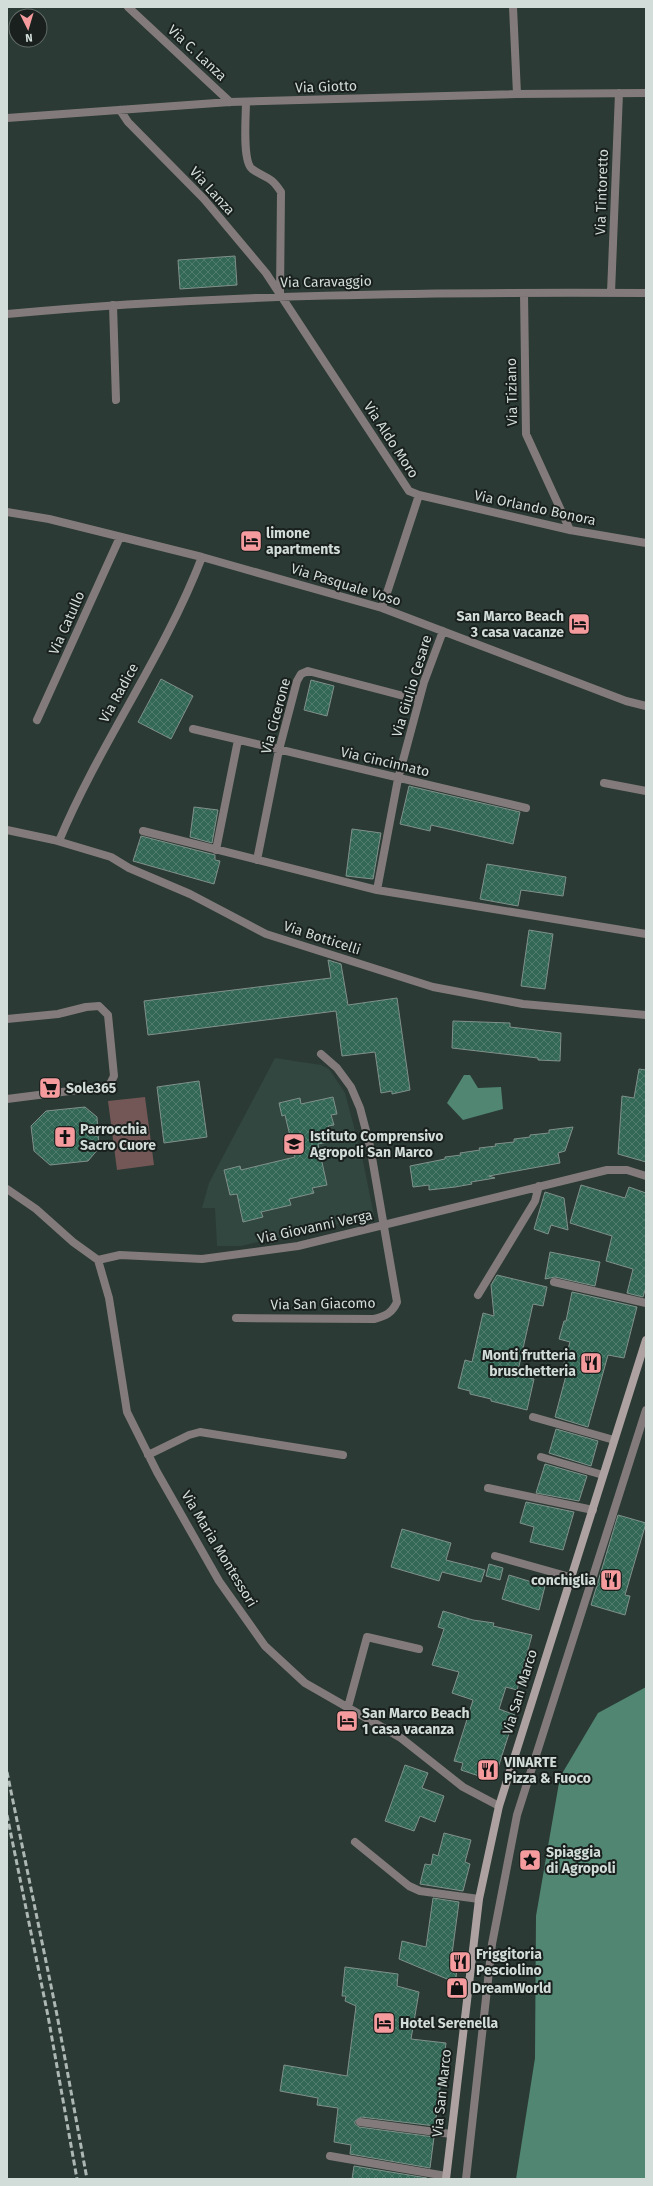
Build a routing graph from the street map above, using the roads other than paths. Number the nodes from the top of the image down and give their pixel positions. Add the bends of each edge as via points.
1 (128, 7) edge
2 (512, 7) edge
3 (619, 93) junction
4 (646, 93) edge
5 (517, 94) junction
6 (230, 102) junction
7 (246, 102) junction
8 (120, 110) junction
9 (7, 118) edge
10 (524, 293) junction
11 (611, 293) junction
12 (646, 293) edge
13 (280, 296) junction
14 (113, 305) junction
15 (7, 314) edge
16 (116, 400) dead end
17 (419, 495) junction
18 (7, 512) edge
19 (570, 530) junction
20 (120, 537) junction
21 (646, 544) edge
22 (202, 556) junction
23 (382, 608) junction
24 (443, 631) junction
25 (419, 700) junction
26 (646, 706) edge
27 (37, 720) dead end
28 (193, 729) dead end
29 (238, 740) junction
30 (279, 750) junction
31 (398, 778) junction
32 (604, 783) dead end
33 (646, 792) edge
34 (526, 808) dead end
35 (7, 830) edge
36 (143, 831) dead end
37 (59, 841) junction
38 (216, 850) junction
39 (257, 860) junction
40 (377, 890) junction
41 (646, 934) edge
42 (646, 1015) edge
43 (7, 1019) edge
44 (321, 1054) dead end
45 (7, 1099) edge
46 (646, 1176) edge
47 (539, 1186) junction
48 (7, 1188) edge
49 (383, 1226) junction
50 (98, 1260) junction
51 (554, 1282) dead end
52 (478, 1295) dead end
53 (646, 1303) edge
54 (236, 1318) dead end
55 (646, 1340) edge
56 (646, 1410) edge
57 (533, 1417) dead end
58 (614, 1440) junction
59 (148, 1455) junction
60 (343, 1455) dead end
61 (541, 1457) dead end
62 (603, 1475) junction
63 (488, 1488) dead end
64 (593, 1510) junction
65 (495, 1556) dead end
66 (570, 1578) junction
67 (419, 1649) dead end
68 (348, 1707) junction
69 (499, 1806) junction
70 (355, 1842) dead end
71 (478, 1899) junction
72 (360, 2122) dead end
73 (451, 2134) junction
74 (330, 2156) dead end
75 (446, 2178) edge
76 (466, 2179) edge

1 - 6 street, Via C. Lanza
2 - 5 street
3 - 4 street, Via Giotto
3 - 5 street, Via Giotto
3 - 11 street, Via Tintoretto
5 - 7 street, Via Giotto
6 - 7 street, Via Giotto
6 - 8 street, Via Giotto
7 - 13 street via 246,160 251,168 274,181 281,192
8 - 9 street, Via Giotto
8 - 13 street, Via Lanza via 128,122 204,199 266,273
10 - 11 street, Via Caravaggio
10 - 13 street, Via Caravaggio
10 - 19 street, Via Tiziano via 526,434
11 - 12 street, Via Caravaggio
13 - 14 street, Via Caravaggio
13 - 17 street, Via Aldo Moro via 293,312 409,491
14 - 15 street, Via Caravaggio
14 - 16 street
17 - 19 street, Via Orlando Bonora
17 - 23 street, Via Aldo Moro
18 - 20 street, Via Pasquale Voso via 49,519
19 - 21 street, Via Orlando Bonora
20 - 22 street, Via Pasquale Voso
20 - 27 street, Via Catullo
22 - 23 street, Via Pasquale Voso
22 - 37 street, Via Radice via 187,596 107,741
23 - 24 street, Via Pasquale Voso
24 - 25 street, Via Giulio Cesare
24 - 26 street, Via Pasquale Voso via 626,701
25 - 30 street, Via Cicerone via 308,671 301,674 297,680
25 - 31 street, Via Giulio Cesare
28 - 29 street, Via Cincinnato
29 - 30 street, Via Cincinnato
29 - 38 street
30 - 31 street, Via Cincinnato
30 - 39 street, Via Cicerone
31 - 34 street, Via Cincinnato
31 - 40 street, Via Giulio Cesare
32 - 33 street
35 - 37 street, Via Botticelli
36 - 38 street
37 - 42 street, Via Botticelli via 111,856 129,868 190,894 266,934 433,987 523,1004
38 - 39 street
39 - 40 street
40 - 41 street
43 - 45 street via 58,1014 86,1006 99,1006 108,1015 114,1076 109,1086
44 - 49 street via 337,1068 351,1087 360,1108 370,1146
46 - 47 street, Via Giovanni Verga via 627,1170 607,1170
47 - 49 street, Via Giovanni Verga
47 - 52 street via 535,1201
48 - 50 street
49 - 50 street, Via Giovanni Verga via 298,1246 250,1254 202,1259 120,1255
49 - 54 street, Via San Giacomo via 396,1302 393,1310 386,1316 374,1319
50 - 59 street, Via Maria Montessori via 109,1298 127,1412
51 - 53 street
55 - 58 main road, Via San Marco
56 - 76 street via 517,1815 492,1944
57 - 58 street
58 - 62 main road, Via San Marco
59 - 60 street via 200,1432
59 - 68 street, Via Maria Montessori via 220,1581 265,1646 305,1683
61 - 62 street
62 - 64 main road, Via San Marco
63 - 64 street
64 - 66 main road, Via San Marco
65 - 66 street
66 - 69 main road, Via San Marco
67 - 68 street via 367,1636
68 - 69 street, Via Maria Montessori via 401,1738 463,1787
69 - 71 main road, Via San Marco
70 - 71 street via 409,1886
71 - 73 main road, Via San Marco
72 - 73 street
73 - 75 main road, Via San Marco
74 - 75 street

